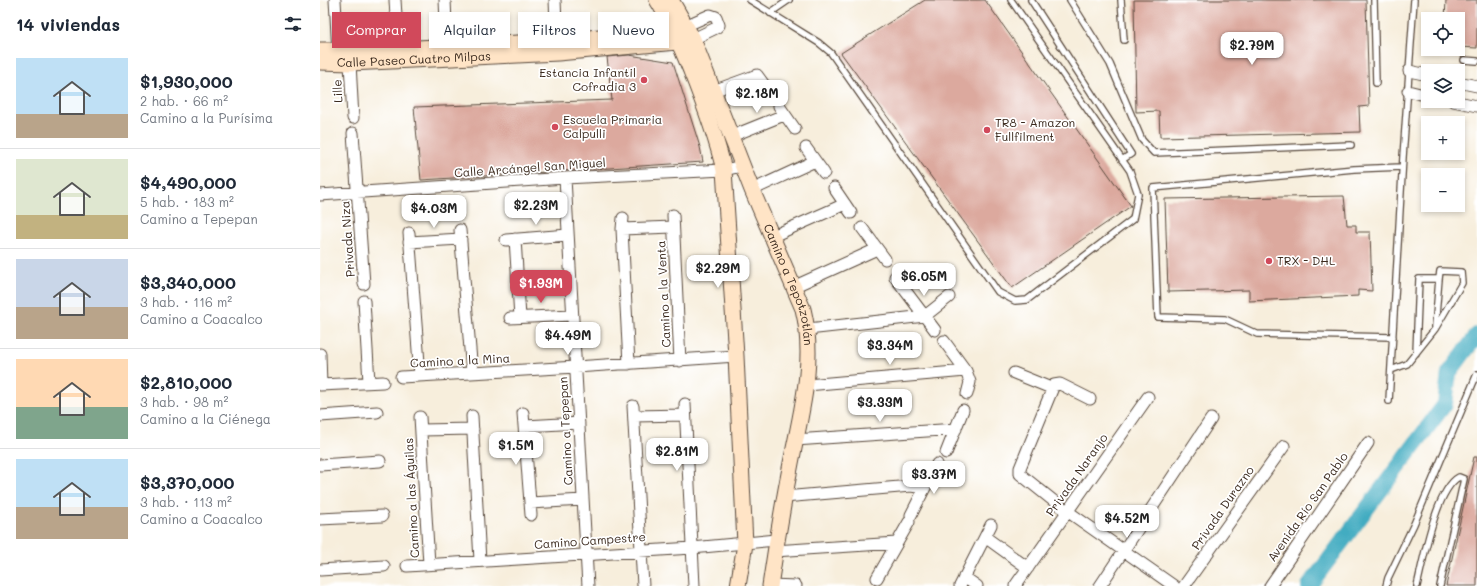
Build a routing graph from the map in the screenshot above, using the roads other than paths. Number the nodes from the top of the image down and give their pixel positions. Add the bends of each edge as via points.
1 (335, 0) edge
2 (395, 0) edge
3 (445, 0) edge
4 (555, 0) edge
5 (657, 0) edge
6 (671, 0) edge
7 (750, 0) edge
8 (790, 0) edge
9 (1011, 0) edge
10 (1031, 0) edge
11 (1070, 0) edge
12 (1121, 0) edge
13 (1374, 0) edge
14 (1414, 0) edge
15 (396, 12) edge
16 (446, 12) edge
17 (556, 12) edge
18 (770, 13) junction
19 (683, 35) junction
20 (1124, 40) dead end
21 (590, 44) edge
22 (398, 48) edge
23 (537, 48) edge
24 (320, 50) edge
25 (338, 51) junction
26 (378, 56) junction
27 (1464, 60) dead end
28 (1477, 61) edge
29 (320, 62) edge
30 (350, 63) junction
31 (1409, 71) junction
32 (1421, 74) edge
33 (1376, 83) dead end
34 (1465, 83) edge
35 (1477, 86) edge
36 (713, 91) junction
37 (1408, 91) junction
38 (1421, 94) edge
39 (1465, 104) edge
40 (779, 106) junction
41 (1477, 106) edge
42 (353, 118) dead end
43 (795, 130) dead end
44 (353, 133) dead end
45 (732, 136) junction
46 (1351, 145) dead end
47 (806, 148) dead end
48 (1122, 160) junction
49 (815, 161) junction
50 (742, 166) junction
51 (1402, 167) junction
52 (724, 170) junction
53 (824, 173) dead end
54 (565, 178) junction
55 (834, 188) dead end
56 (752, 190) junction
57 (358, 192) junction
58 (320, 195) edge
59 (673, 215) dead end
60 (674, 227) junction
61 (862, 228) dead end
62 (568, 235) junction
63 (773, 236) junction
64 (877, 249) junction
65 (885, 259) dead end
66 (895, 277) dead end
67 (1438, 280) junction
68 (364, 284) dead end
69 (793, 287) junction
70 (949, 297) dead end
71 (364, 301) dead end
72 (572, 315) junction
73 (925, 316) junction
74 (808, 329) junction
75 (1435, 329) junction
76 (935, 330) dead end
77 (1393, 337) junction
78 (944, 341) dead end
79 (1416, 353) junction
80 (320, 354) edge
81 (736, 356) junction
82 (680, 361) junction
83 (629, 364) junction
84 (576, 367) junction
85 (1391, 370) junction
86 (966, 371) junction
87 (472, 373) junction
88 (1014, 374) dead end
89 (1477, 374) edge
90 (420, 376) junction
91 (401, 377) dead end
92 (369, 382) junction
93 (383, 382) dead end
94 (320, 385) edge
95 (807, 385) junction
96 (1052, 387) junction
97 (967, 394) dead end
98 (1148, 397) dead end
99 (1090, 399) dead end
100 (1389, 401) dead end
101 (963, 410) dead end
102 (377, 412) dead end
103 (523, 413) dead end
104 (320, 416) edge
105 (472, 416) dead end
106 (420, 417) dead end
107 (1212, 419) dead end
108 (579, 423) junction
109 (525, 426) junction
110 (473, 429) junction
111 (421, 430) junction
112 (956, 430) junction
113 (795, 440) junction
114 (1368, 444) dead end
115 (1284, 446) dead end
116 (946, 453) dead end
117 (380, 461) dead end
118 (937, 464) dead end
119 (320, 465) edge
120 (924, 488) junction
121 (784, 497) junction
122 (583, 500) junction
123 (1067, 511) junction
124 (382, 516) dead end
125 (320, 519) edge
126 (991, 525) dead end
127 (985, 537) junction
128 (897, 543) junction
129 (744, 544) junction
130 (775, 546) junction
131 (692, 548) junction
132 (641, 551) junction
133 (1124, 552) junction
134 (587, 555) junction
135 (480, 561) junction
136 (429, 564) junction
137 (384, 566) dead end
138 (407, 566) dead end
139 (1028, 568) junction
140 (320, 570) edge
141 (877, 578) dead end
142 (962, 582) edge
143 (588, 586) edge
144 (642, 586) edge
145 (694, 586) edge
146 (738, 586) edge
147 (770, 586) edge
148 (796, 586) edge
149 (977, 586) edge
150 (1015, 586) edge
151 (1100, 586) edge
152 (1174, 586) edge
153 (1184, 586) edge
154 (1270, 586) edge
155 (1386, 586) edge
156 (1417, 586) edge
157 (1440, 586) edge

1 - 25 street
2 - 15 street
3 - 16 street
4 - 17 street
5 - 19 main road, Camino a Tepotzotlán
6 - 19 main road, Camino a Tepotzotlán
7 - 18 lane
8 - 18 lane
9 - 48 lane
10 - 48 lane via 1131,154
11 - 46 lane via 1110,64 1142,140 1154,153
12 - 20 lane
13 - 33 lane
14 - 31 lane
18 - 48 lane via 831,53 998,292 1015,301 1027,300 1133,219 1138,194 1130,171
19 - 21 main road, Calle Paseo Cuatro Milpas
19 - 36 main road, Camino a Tepotzotlán
19 - 52 main road, Camino a Tepotzotlán
22 - 26 main road, Calle Paseo Cuatro Milpas
23 - 26 main road, Calle Paseo Cuatro Milpas
24 - 25 main road, Calle Paseo Cuatro Milpas
25 - 26 main road, Calle Paseo Cuatro Milpas
26 - 30 main road, Calle Paseo Cuatro Milpas
27 - 28 lane
29 - 30 main road, Calle Paseo Cuatro Milpas
30 - 42 street, Lille
31 - 32 street
31 - 37 lane
34 - 35 street
36 - 40 street via 757,75
36 - 45 main road, Camino a Tepotzotlán
37 - 38 street
37 - 51 lane
39 - 41 street
40 - 43 street
40 - 45 street
44 - 57 street, Privada Niza
45 - 50 main road, Camino a Tepotzotlán
47 - 49 street
49 - 53 street
49 - 56 street
50 - 52 street, Calle Arcángel San Miguel
50 - 56 main road, Camino a Tepotzotlán
51 - 77 lane
51 - 77 lane via 1354,169 1153,188 1158,317 1225,319 1257,334
52 - 54 street, Calle Arcángel San Miguel
52 - 81 main road, Camino a Tepotzotlán
54 - 57 street, Calle Arcángel San Miguel
54 - 62 street, Camino a Tepepan
55 - 63 street via 848,209
56 - 63 main road, Camino a Tepotzotlán
57 - 58 street, Calle Arcángel San Miguel
57 - 68 street, Privada Niza
59 - 60 street, Camino a la Venta
60 - 82 street, Camino a la Venta
60 - 83 street, Camino a la Venta via 622,224
61 - 64 street
62 - 72 street, Camino a Tepepan
62 - 72 street via 511,239 515,317
63 - 69 main road, Camino a Tepotzotlán
64 - 65 street
64 - 69 street
66 - 73 street
67 - 75 lane
67 - 75 lane via 1440,271 1461,272 1462,283
67 - 79 lane via 1419,279
69 - 74 main road, Camino a Tepotzotlán via 803,309
70 - 73 street
71 - 92 street
72 - 84 street, Camino a Tepepan
73 - 74 street
73 - 76 street
74 - 95 main road, Camino a Tepotzotlán
75 - 79 lane
77 - 85 lane
78 - 86 street
79 - 85 lane via 1407,364
80 - 94 street
81 - 82 street, Camino a la Mina
81 - 129 main road, Camino a Tepotzotlán
82 - 83 street, Camino a la Mina
83 - 84 street, Camino a la Mina
84 - 87 street, Camino a la Mina
84 - 108 street, Camino a Tepepan
85 - 100 lane
86 - 95 street
86 - 97 street via 970,382
87 - 90 street, Camino a la Mina
87 - 90 street via 460,235 409,238
88 - 96 street
89 - 155 lane
90 - 91 street, Camino a la Mina
92 - 93 street
92 - 94 street
95 - 113 main road, Camino a Tepotzotlán
96 - 99 street via 1060,384
96 - 123 street via 1020,468 1020,474
98 - 123 street, Privada Naranjo
101 - 112 street
102 - 104 street
103 - 109 street
105 - 110 street
106 - 111 street, Camino a las Águilas
107 - 133 street
108 - 109 street
108 - 122 street, Camino a Tepepan
109 - 122 street via 531,509
110 - 111 street, Camino a las Águilas
110 - 135 street
111 - 136 street, Camino a las Águilas
112 - 113 street
112 - 116 street
113 - 121 main road, Camino a Tepotzotlán
114 - 154 street, Avenida Río San Pablo
115 - 153 street, Privada Durazno
117 - 119 street
118 - 120 street
120 - 121 street via 911,486
120 - 128 street
121 - 130 main road, Camino a Tepotzotlán
122 - 134 street, Camino a Tepepan
123 - 133 street
123 - 139 street, Privada Naranjo
124 - 125 street
126 - 127 street
127 - 139 street
127 - 142 street
128 - 130 street, Camino Campestre
128 - 141 street
129 - 130 street, Camino Campestre
129 - 131 street, Camino Campestre
129 - 146 main road, Camino a Tepotzotlán
130 - 147 main road, Camino a Tepotzotlán
131 - 132 street, Camino Campestre
131 - 132 street via 685,409 634,411
131 - 145 street
132 - 134 street, Camino Campestre
132 - 144 street
133 - 151 street
133 - 152 street
134 - 135 street, Camino Campestre
134 - 143 street, Camino a Tepepan
135 - 136 street, Camino Campestre
136 - 138 street, Camino Campestre
137 - 140 street
139 - 150 street, Privada Naranjo
142 - 149 street
147 - 148 street
156 - 157 lane via 1439,504 1454,480 1459,477 1464,479

